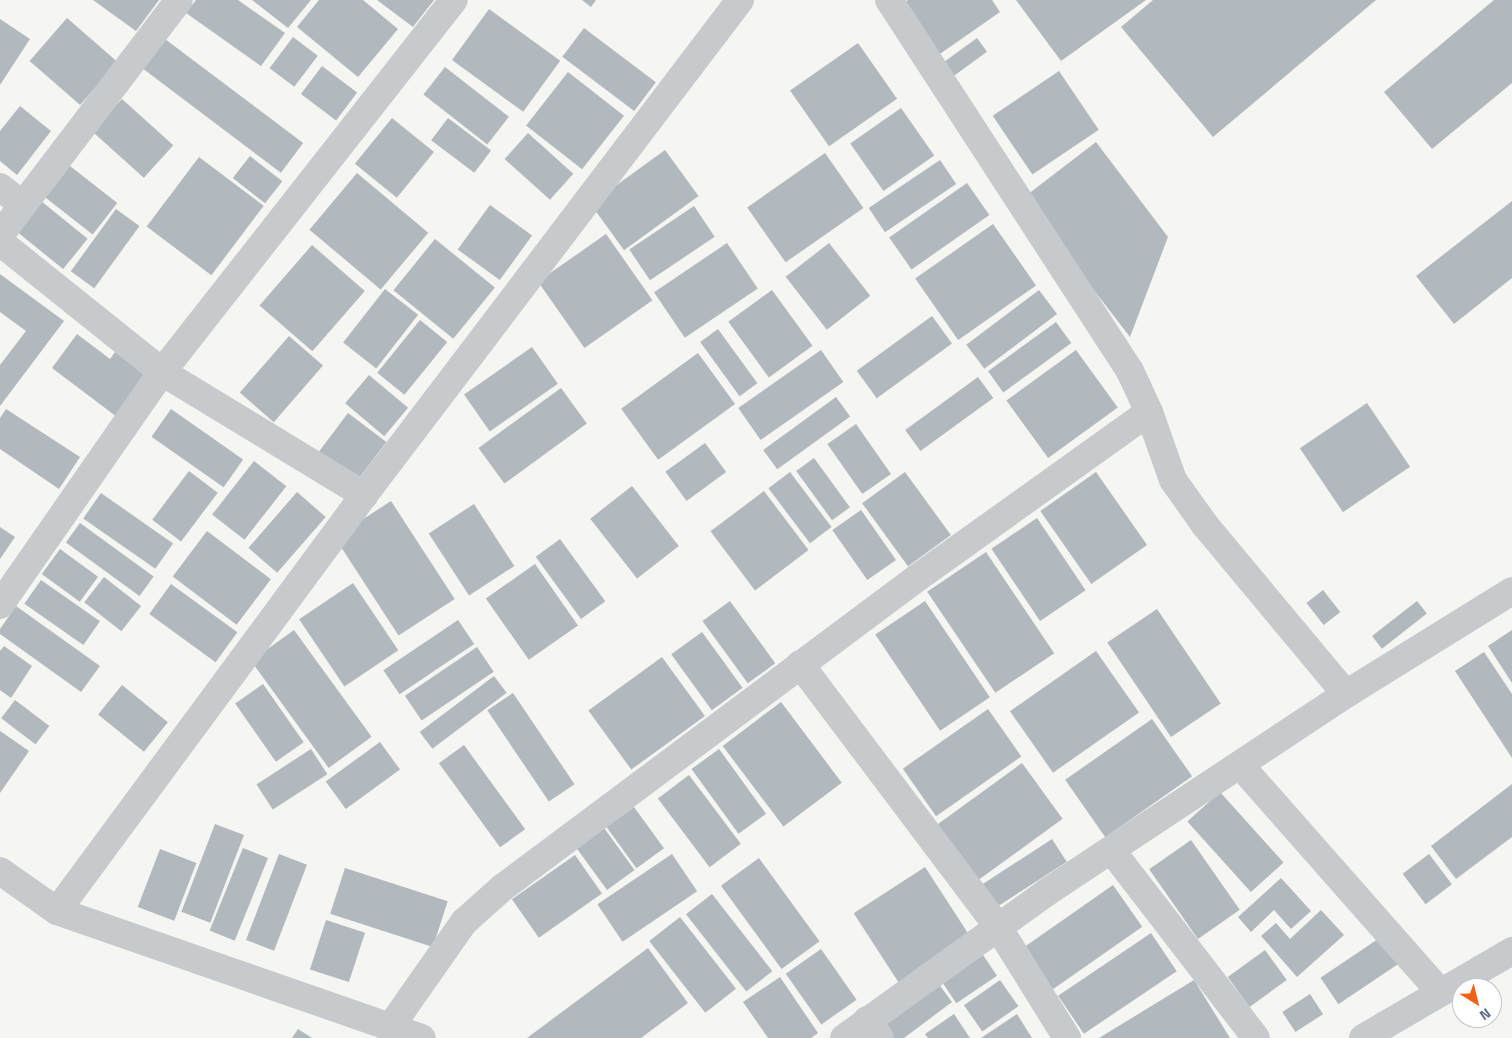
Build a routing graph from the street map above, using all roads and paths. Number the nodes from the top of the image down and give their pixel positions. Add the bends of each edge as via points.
1 (179, 0) edge
2 (454, 0) edge
3 (740, 0) edge
4 (888, 0) edge
5 (0, 187) edge
6 (22, 204) junction
7 (0, 235) edge
8 (0, 242) edge
9 (162, 372) junction
10 (1149, 412) junction
11 (364, 495) junction
12 (1512, 591) edge
13 (0, 605) edge
14 (800, 664) junction
15 (1346, 694) junction
16 (1240, 765) junction
17 (1112, 851) junction
18 (0, 870) edge
19 (57, 911) junction
20 (998, 927) junction
21 (1512, 950) edge
22 (1440, 992) junction
23 (389, 1029) junction
24 (873, 1029) edge
25 (422, 1038) edge
26 (844, 1038) edge
27 (1067, 1038) edge
28 (1256, 1038) edge
29 (1363, 1038) edge

1 - 6 street
2 - 9 street
3 - 11 street
4 - 10 street via 1130,371
5 - 6 street
6 - 7 street
8 - 9 street
9 - 11 street
9 - 13 street
10 - 14 street
10 - 15 street via 1173,480 1205,525
11 - 19 street
12 - 15 street
14 - 20 street
14 - 23 street via 502,888 464,922
15 - 16 street
16 - 17 street
16 - 22 street
17 - 20 street
17 - 28 street
18 - 19 street
19 - 23 street
20 - 24 street
20 - 27 street
21 - 22 street
22 - 29 street
23 - 25 street
24 - 26 street

